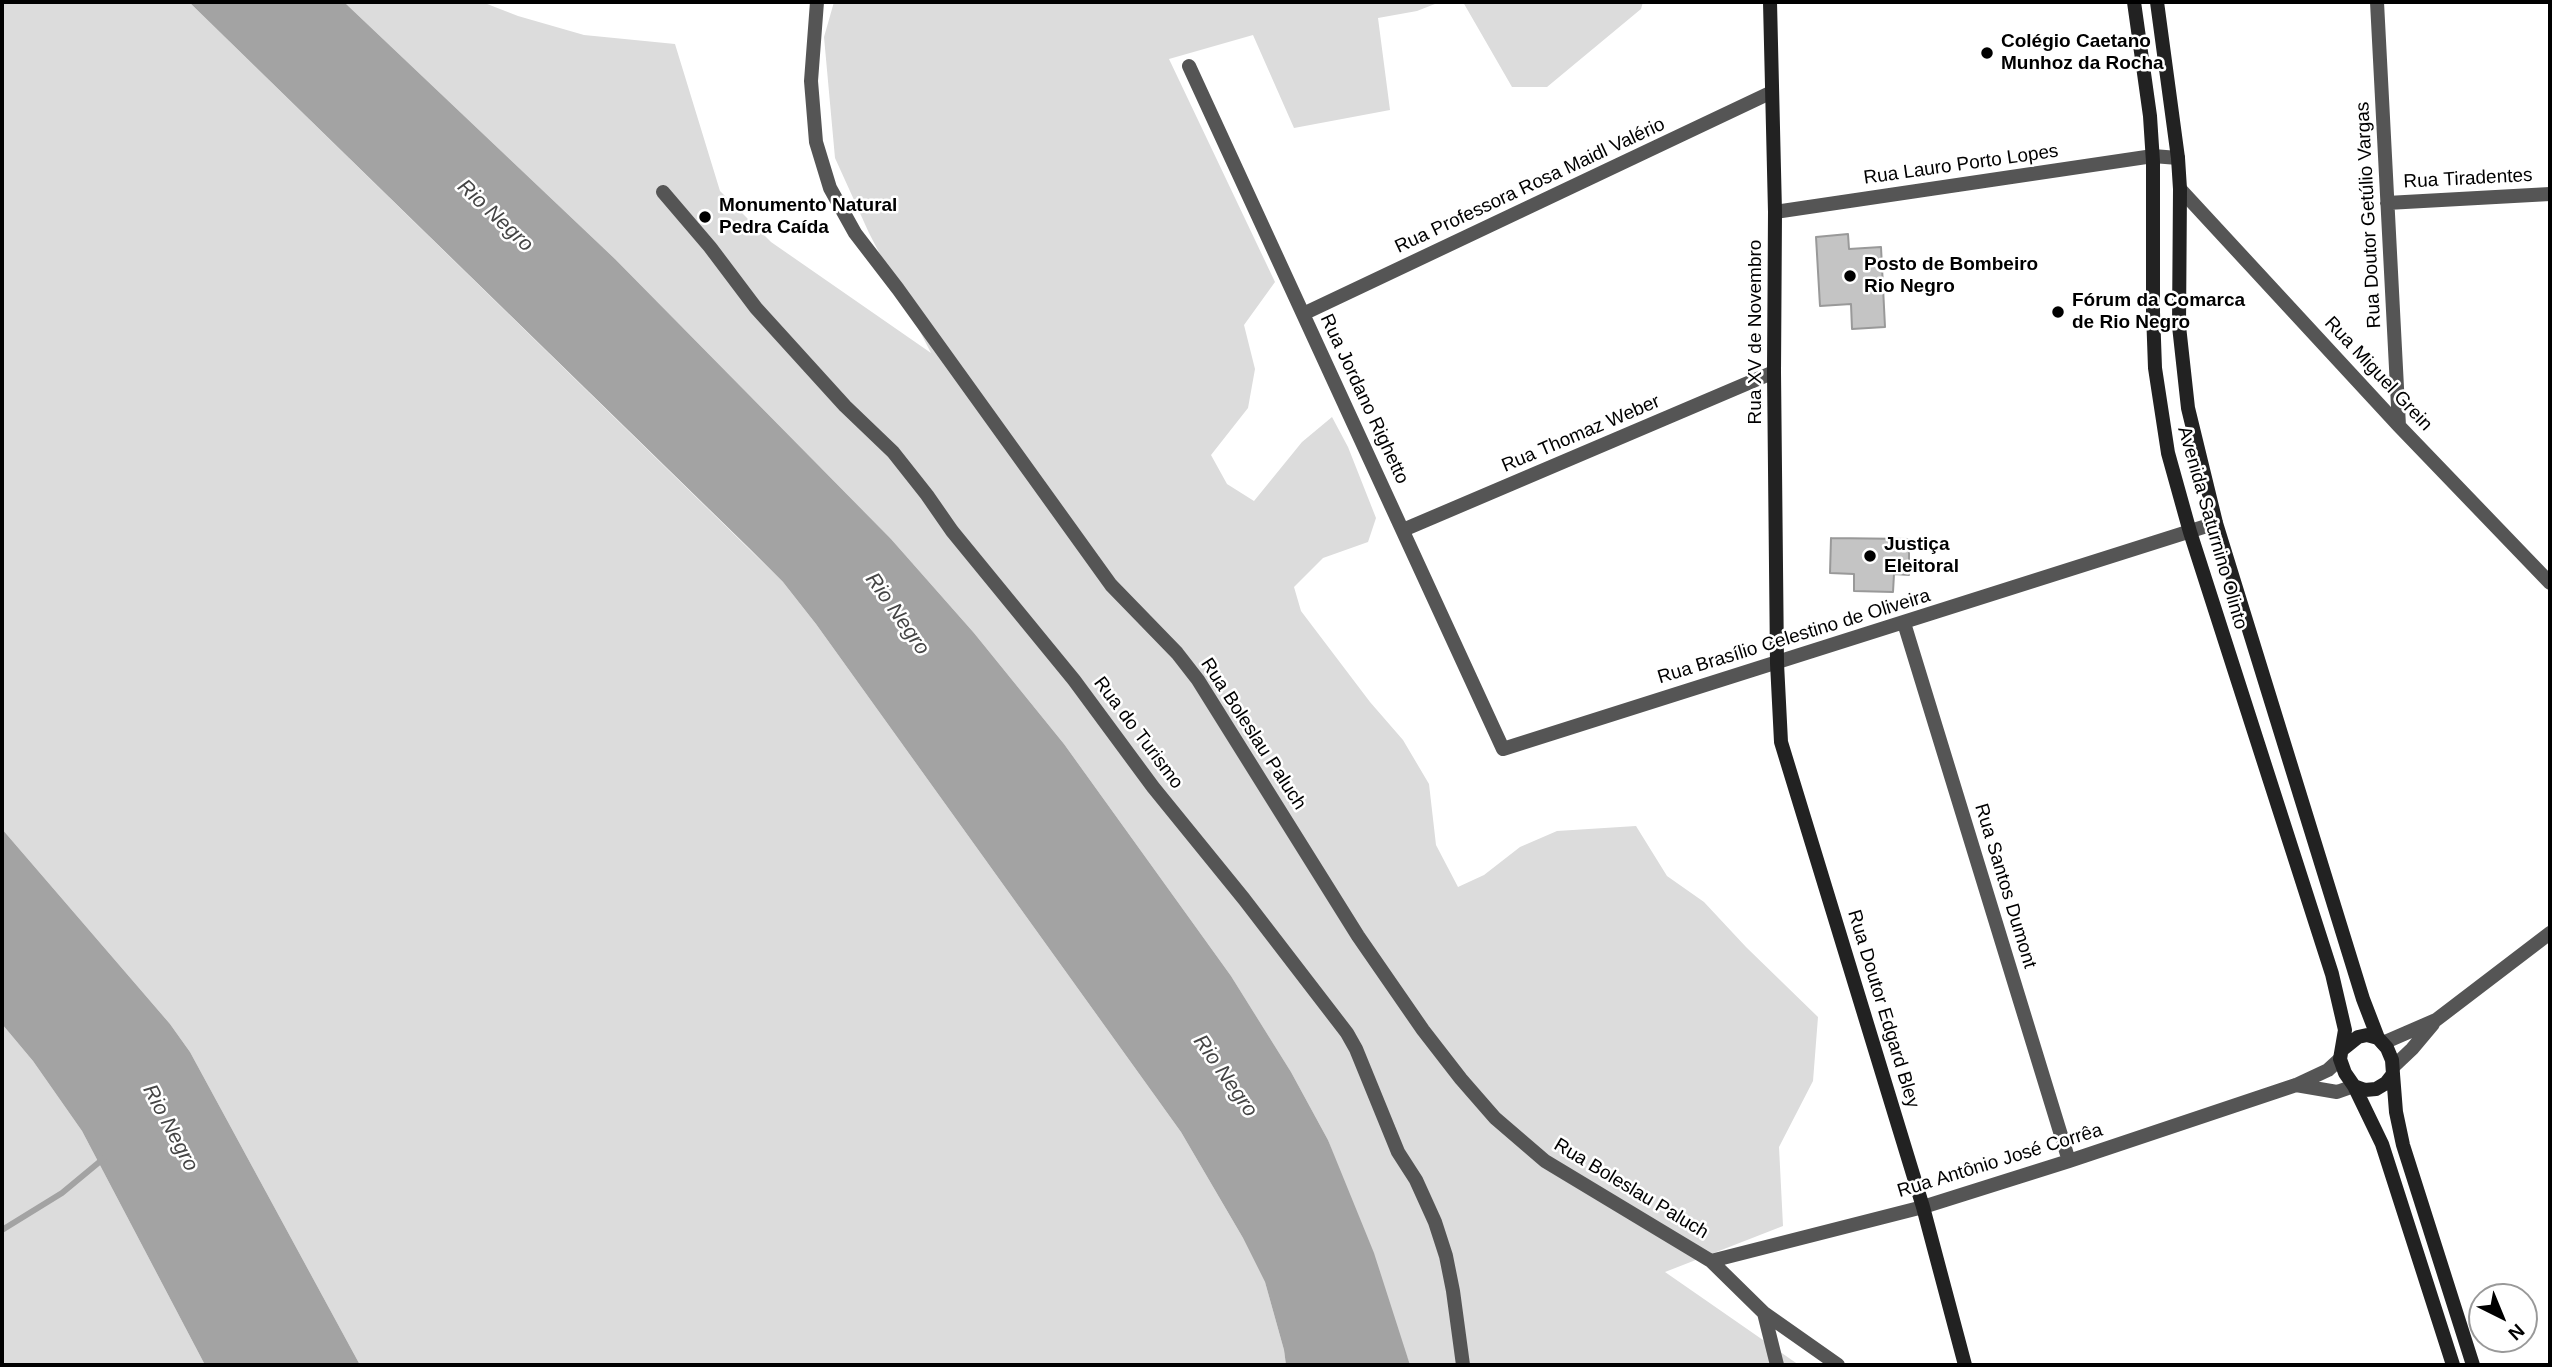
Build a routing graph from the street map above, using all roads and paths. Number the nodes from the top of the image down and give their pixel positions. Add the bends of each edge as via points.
1 (817, 2) edge
2 (1770, 2) edge
3 (2134, 2) edge
4 (2157, 2) edge
5 (2377, 2) edge
6 (1189, 66) dead end
7 (1772, 92) junction
8 (2153, 156) junction
9 (2178, 158) junction
10 (2180, 189) junction
11 (663, 192) dead end
12 (2550, 194) edge
13 (2387, 203) junction
14 (1775, 212) junction
15 (1303, 314) junction
16 (1774, 372) junction
17 (2399, 426) junction
18 (2216, 523) junction
19 (1403, 530) junction
20 (2190, 532) junction
21 (2550, 583) edge
22 (1904, 623) junction
23 (1777, 663) junction
24 (1503, 748) joint
25 (2550, 933) edge
26 (2436, 1020) junction
27 (2381, 1040) junction
28 (2342, 1054) junction
29 (2393, 1071) junction
30 (2296, 1085) junction
31 (2354, 1086) junction
32 (2403, 1144) junction
33 (2384, 1150) junction
34 (2068, 1161) junction
35 (1923, 1207) junction
36 (1711, 1261) junction
37 (1764, 1312) junction
38 (1463, 1365) edge
39 (1777, 1365) edge
40 (1838, 1365) edge
41 (1965, 1365) edge
42 (2453, 1365) edge
43 (2473, 1365) edge

1 - 36 street, Rua Boleslau Paluch via 811,82 816,142 830,188 855,233 1111,585 1198,680 1358,936 1461,1079 1495,1118 1545,1161
2 - 7 main road, Rua XV de Novembro
3 - 8 main road, Avenida Saturnino Olinto
4 - 9 main road, Avenida Saturnino Olinto
5 - 13 street, Rua Doutor Getúlio Vargas
6 - 15 street, Rua Jordano Righetto
7 - 14 main road, Rua XV de Novembro
7 - 15 street, Rua Professora Rosa Maidl Valério
8 - 9 street, Rua Lauro Porto Lopes
8 - 14 street, Rua Lauro Porto Lopes
8 - 20 main road, Avenida Saturnino Olinto via 2155,368 2168,453
9 - 10 main road, Avenida Saturnino Olinto
10 - 17 street, Rua Miguel Grein
10 - 18 main road, Avenida Saturnino Olinto via 2182,373
11 - 38 street, Rua do Turismo via 756,308 893,452 1347,1033 1398,1152 1435,1222 1453,1291
12 - 13 street, Rua Tiradentes
13 - 17 street, Rua Doutor Getúlio Vargas
14 - 16 main road, Rua XV de Novembro
15 - 19 street, Rua Jordano Righetto
16 - 19 street, Rua Thomaz Weber
16 - 23 main road, Rua XV de Novembro
17 - 21 street, Rua Miguel Grein
18 - 20 street, Rua Brasílio Celestino de Oliveira
18 - 27 main road, Avenida Saturnino Olinto via 2363,999
19 - 24 street, Rua Jordano Righetto
20 - 22 street, Rua Brasílio Celestino de Oliveira
20 - 28 main road, Avenida Saturnino Olinto via 2332,974 2345,1030
22 - 23 street, Rua Brasílio Celestino de Oliveira
22 - 34 street, Rua Santos Dumont
23 - 24 street, Rua Brasílio Celestino de Oliveira
23 - 35 main road, Rua Doutor Edgard Bley via 1781,742
25 - 26 street
26 - 27 street
26 - 29 street
27 - 28 main road via 2358,1037
27 - 29 main road
28 - 30 street, Rua Antônio José Corrêa via 2328,1070
28 - 31 main road via 2345,1073
29 - 31 main road via 2376,1089
29 - 32 main road
30 - 31 street, Rua Antônio José Corrêa via 2337,1092
30 - 34 street, Rua Antônio José Corrêa
31 - 33 main road
32 - 33 main road
32 - 43 main road
33 - 42 main road
34 - 35 street, Rua Antônio José Corrêa
35 - 36 street, Rua Antônio José Corrêa
35 - 41 main road, Rua Doutor Edgard Bley
36 - 37 street, Rua Boleslau Paluch
37 - 39 street
37 - 40 street, Rua Boleslau Paluch

